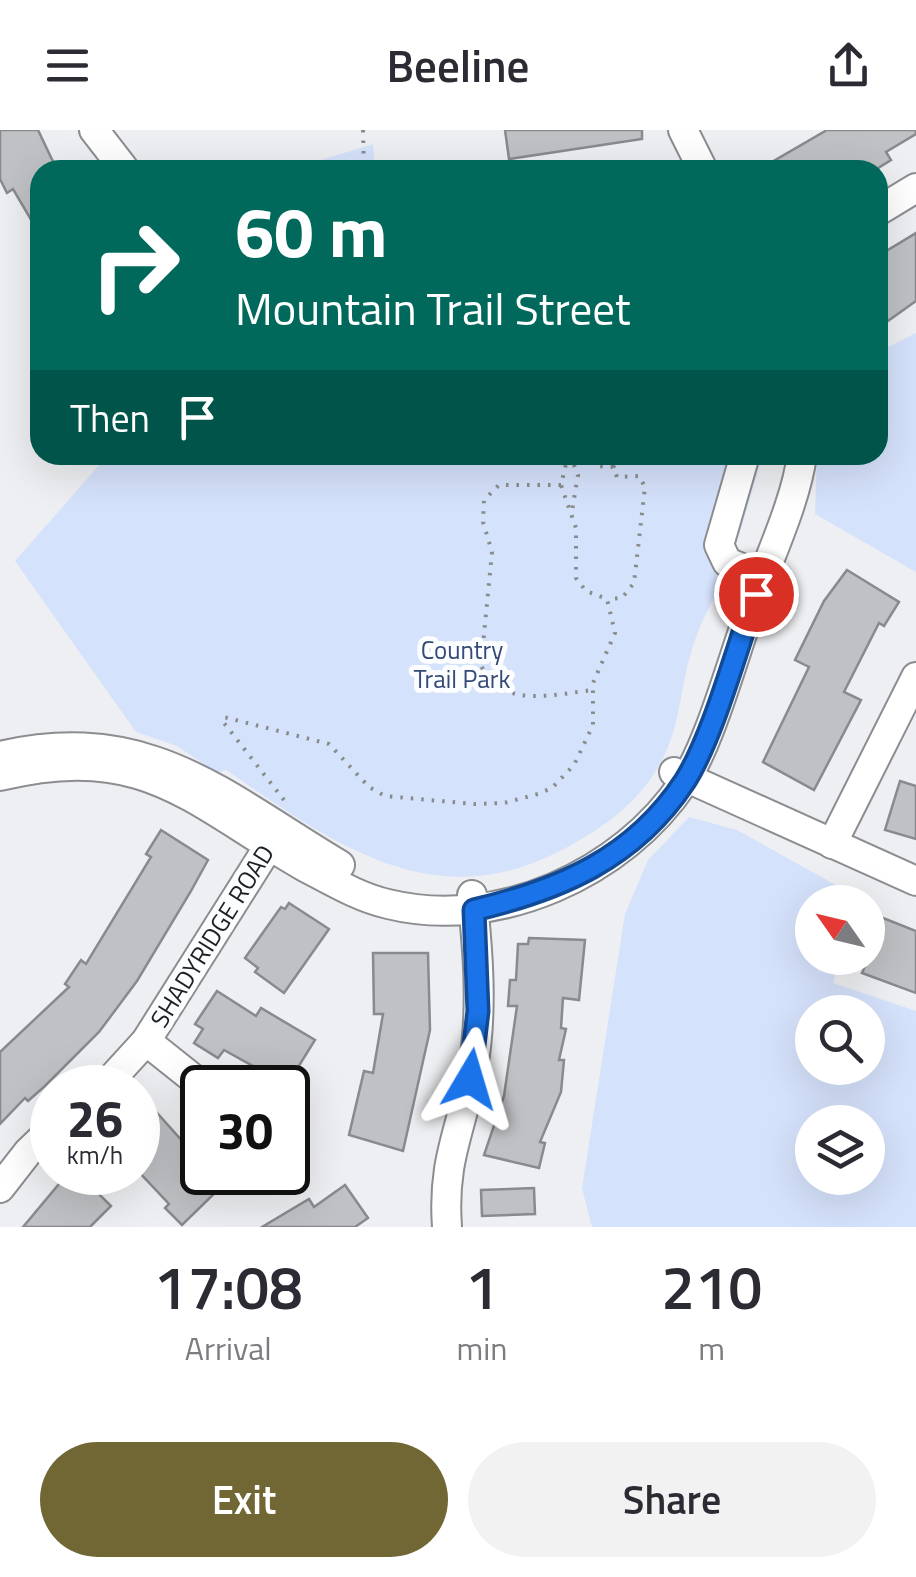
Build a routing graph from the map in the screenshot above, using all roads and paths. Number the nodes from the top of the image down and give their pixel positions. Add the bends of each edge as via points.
1 (94, 130) edge
2 (363, 130) edge
3 (672, 130) edge
4 (684, 130) edge
5 (117, 160) edge
6 (364, 160) edge
7 (686, 160) edge
8 (698, 160) edge
9 (916, 188) edge
10 (888, 206) edge
11 (566, 465) edge
12 (574, 465) edge
13 (596, 465) edge
14 (742, 465) edge
15 (789, 465) edge
16 (799, 465) edge
17 (613, 466) joint
18 (561, 485) junction
19 (572, 511) junction
20 (754, 573) junction
21 (607, 599) junction
22 (916, 677) edge
23 (593, 690) junction
24 (0, 756) edge
25 (0, 776) edge
26 (680, 776) junction
27 (274, 838) junction
28 (832, 844) junction
29 (916, 881) edge
30 (473, 902) junction
31 (146, 1040) junction
32 (124, 1065) edge
33 (180, 1068) edge
34 (30, 1150) edge
35 (0, 1188) edge
36 (447, 1227) edge

1 - 5 street
2 - 6 path
3 - 7 street
4 - 8 street
9 - 10 street
11 - 18 path
12 - 19 path
13 - 17 path
14 - 20 street via 719,545 727,562
15 - 20 street
16 - 26 street
17 - 21 path via 617,478 639,476 645,487 634,582 622,598
18 - 19 path
18 - 23 path via 499,485 484,500 492,552 481,665 493,683 517,695
19 - 21 path via 576,578 586,592
20 - 26 street
21 - 23 path via 615,633
22 - 28 street
23 - 27 path via 593,725 574,765 552,788 504,803 385,796 328,744 226,716 224,723 290,810
24 - 27 street via 78,746 131,752 188,772
25 - 27 street via 71,764 149,776
26 - 28 street
26 - 30 street via 608,846 532,883
27 - 30 street via 374,881
27 - 31 street, SHADYRIDGE ROAD
28 - 29 street
30 - 36 street via 474,1063 448,1159
31 - 32 street, SHADYRIDGE ROAD
31 - 33 street
34 - 35 street

